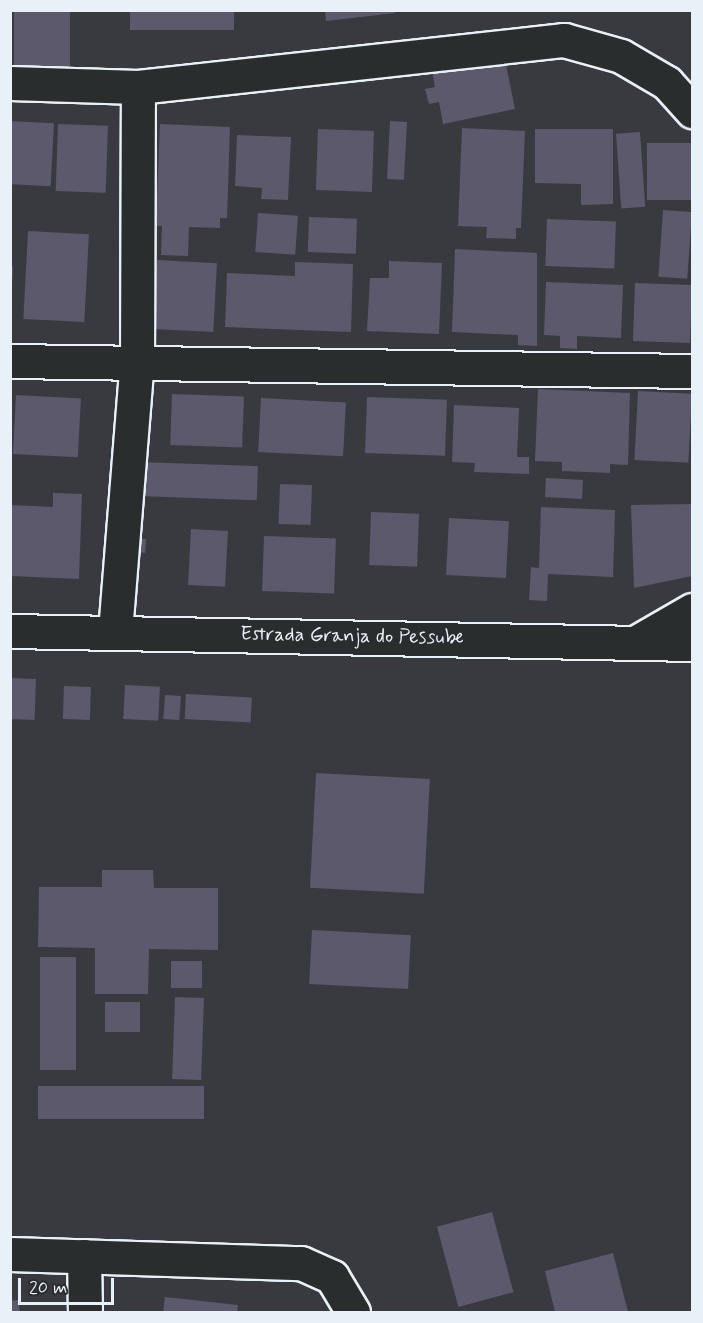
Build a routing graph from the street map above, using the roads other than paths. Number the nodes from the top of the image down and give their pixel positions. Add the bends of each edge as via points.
1 (10, 83) edge
2 (138, 87) junction
3 (693, 111) edge
4 (137, 360) junction
5 (10, 361) edge
6 (693, 371) edge
7 (693, 610) edge
8 (10, 631) edge
9 (116, 632) junction
10 (640, 640) junction
11 (693, 644) edge
12 (10, 1254) edge
13 (84, 1256) junction
14 (85, 1312) edge
15 (353, 1312) edge

1 - 2 street
2 - 3 street via 564,40 621,56 667,83
2 - 4 street
4 - 5 street
4 - 6 street
4 - 9 street
7 - 10 street
8 - 9 street, Estrada Granja do Pessube
9 - 10 street, Estrada Granja do Pessube
10 - 11 street, Estrada Granja do Pessube
12 - 13 street
13 - 14 street
13 - 15 street via 301,1263 332,1277

